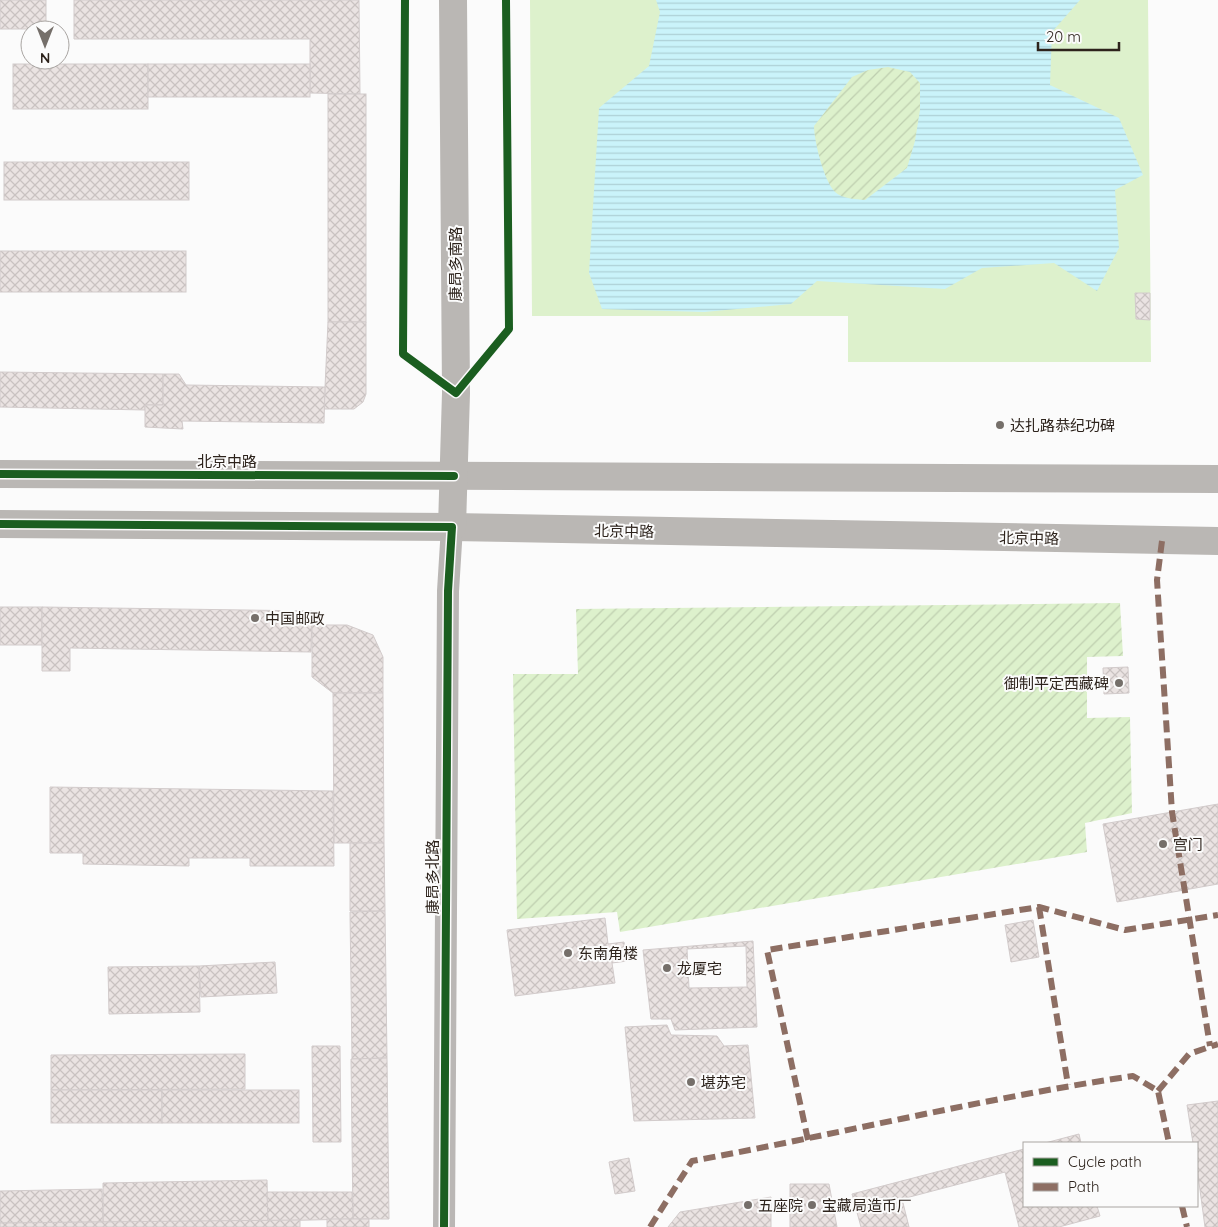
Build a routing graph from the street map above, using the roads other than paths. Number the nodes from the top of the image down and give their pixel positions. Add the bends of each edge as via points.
1 (453, 0) edge
2 (0, 474) edge
3 (454, 476) junction
4 (1218, 479) edge
5 (0, 524) edge
6 (452, 528) junction
7 (1218, 541) edge
8 (444, 1227) edge

1 - 3 main road, 康昂多南路
2 - 3 main road, 北京中路
3 - 4 main road, 北京中路
3 - 6 main road, 康昂多南路
5 - 6 main road, 北京中路
6 - 7 main road, 北京中路
6 - 8 street, 康昂多北路 via 448,591

